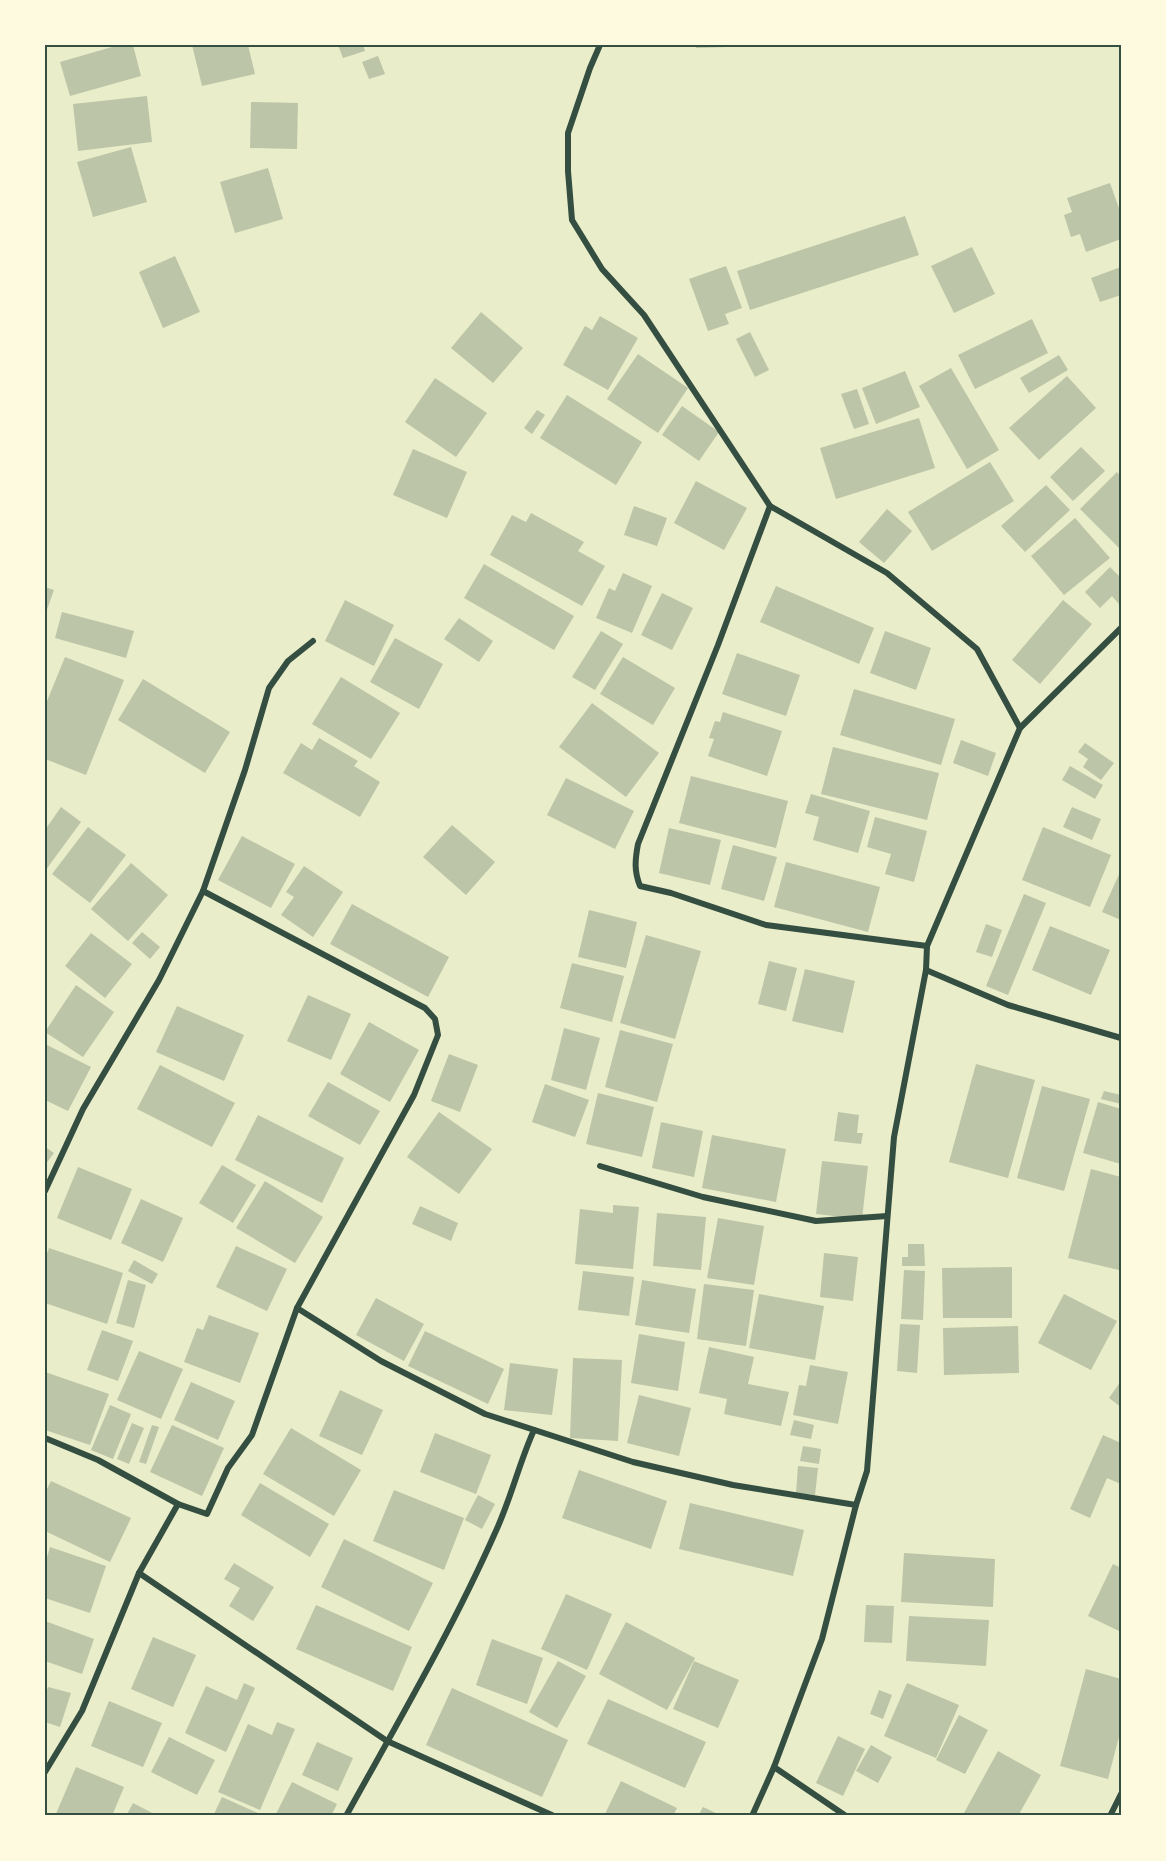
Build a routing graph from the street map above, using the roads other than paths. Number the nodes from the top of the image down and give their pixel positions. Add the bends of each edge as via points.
1 (600, 45) edge
2 (770, 506) junction
3 (1121, 628) edge
4 (313, 641) dead end
5 (1020, 728) junction
6 (203, 891) junction
7 (927, 946) junction
8 (926, 970) junction
9 (1121, 1038) edge
10 (600, 1166) dead end
11 (45, 1191) edge
12 (887, 1216) junction
13 (297, 1308) junction
14 (534, 1430) junction
15 (45, 1438) edge
16 (178, 1504) junction
17 (856, 1505) junction
18 (139, 1573) junction
19 (387, 1741) junction
20 (774, 1767) junction
21 (45, 1772) edge
22 (1121, 1794) edge
23 (346, 1816) edge
24 (554, 1816) edge
25 (752, 1816) edge
26 (846, 1816) edge
27 (1110, 1816) edge

1 - 2 street via 568,133 572,220 602,269 644,315
2 - 5 street via 887,573 977,649
2 - 7 street via 638,844 634,861 640,886 766,926
3 - 5 street
4 - 6 street via 288,661 269,688
5 - 7 street
6 - 11 street via 159,980 83,1109
6 - 13 street via 426,1008 435,1019 438,1035 414,1095
7 - 8 street
8 - 9 street via 1008,1005
8 - 12 street via 894,1137
10 - 12 street via 703,1197 816,1221
12 - 17 street via 867,1471
13 - 14 street via 381,1361 484,1414
13 - 16 street via 252,1435 228,1468 207,1514
14 - 17 street via 633,1462 733,1485
14 - 19 street via 497,1530 458,1614
15 - 16 street via 98,1460
16 - 18 street
17 - 20 street via 822,1639
18 - 19 street
18 - 21 street via 82,1711
19 - 23 street
19 - 24 street
20 - 25 street
20 - 26 street
22 - 27 street

